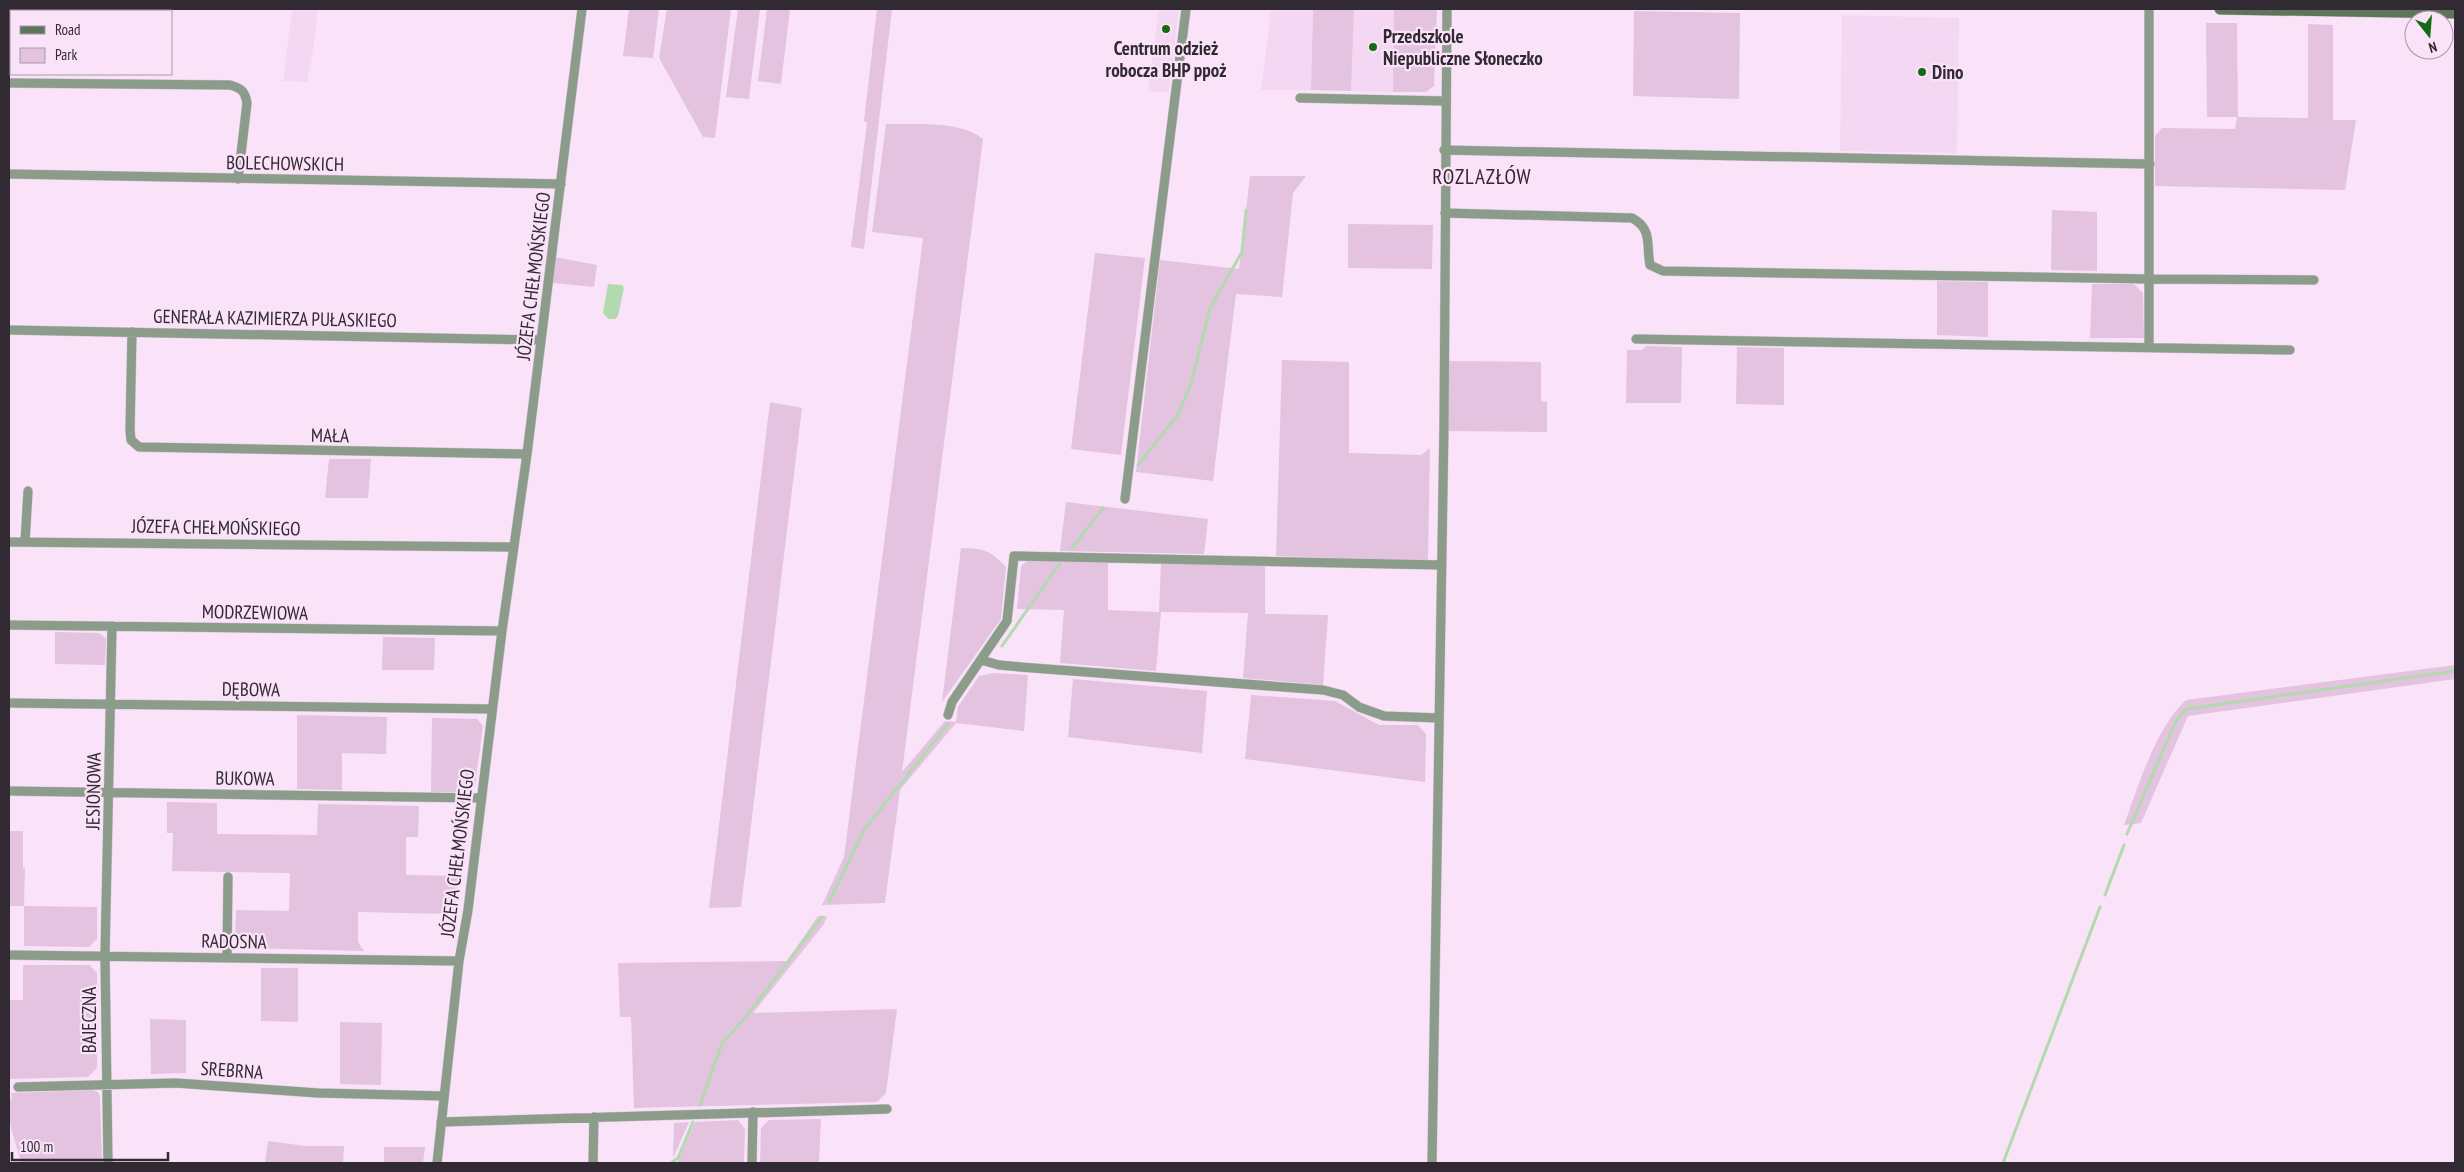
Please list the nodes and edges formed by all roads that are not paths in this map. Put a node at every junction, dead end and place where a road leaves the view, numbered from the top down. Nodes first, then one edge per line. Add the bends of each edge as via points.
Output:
1 (582, 9) edge
2 (1186, 9) edge
3 (1447, 9) edge
4 (2149, 9) edge
5 (2220, 9) edge
6 (2380, 10) edge
7 (2455, 13) edge
8 (9, 83) edge
9 (1300, 98) dead end
10 (1445, 101) junction
11 (1444, 150) junction
12 (2150, 164) junction
13 (9, 174) edge
14 (238, 179) junction
15 (561, 184) junction
16 (1445, 213) junction
17 (2148, 279) junction
18 (2314, 280) dead end
19 (9, 330) edge
20 (132, 332) junction
21 (1636, 339) dead end
22 (540, 340) junction
23 (2150, 347) junction
24 (2290, 350) dead end
25 (527, 454) junction
26 (28, 491) dead end
27 (1125, 499) dead end
28 (9, 542) edge
29 (25, 542) junction
30 (513, 546) junction
31 (1441, 565) junction
32 (9, 625) edge
33 (112, 626) junction
34 (502, 631) junction
35 (982, 660) junction
36 (9, 702) edge
37 (111, 704) junction
38 (492, 709) junction
39 (948, 715) dead end
40 (1439, 718) junction
41 (9, 791) edge
42 (109, 793) junction
43 (481, 798) junction
44 (228, 877) dead end
45 (9, 954) edge
46 (105, 956) junction
47 (227, 958) junction
48 (459, 961) junction
49 (106, 1085) junction
50 (18, 1087) dead end
51 (443, 1096) junction
52 (887, 1109) dead end
53 (753, 1112) junction
54 (594, 1117) junction
55 (441, 1122) junction
56 (108, 1163) edge
57 (437, 1163) edge
58 (593, 1163) edge
59 (752, 1163) edge
60 (1432, 1163) edge

1 - 15 street, JÓZEFA CHEŁMOŃSKIEGO
2 - 27 street
3 - 10 street
4 - 12 street
5 - 6 street
6 - 7 street
8 - 14 street via 239,87 246,95 247,103
9 - 10 street
10 - 11 street
11 - 12 street
11 - 16 street
12 - 17 street
13 - 14 street, BOLECHOWSKICH
14 - 15 street, BOLECHOWSKICH
15 - 22 street, JÓZEFA CHEŁMOŃSKIEGO
16 - 17 street via 1632,218 1642,223 1648,234 1650,265 1663,271
16 - 31 street
17 - 18 street
17 - 23 street
19 - 20 street, GENERAŁA KAZIMIERZA PUŁASKIEGO
20 - 22 street, GENERAŁA KAZIMIERZA PUŁASKIEGO
20 - 25 street, MAŁA via 130,430 133,444 144,448
21 - 23 street
22 - 25 street, JÓZEFA CHEŁMOŃSKIEGO
23 - 24 street
25 - 30 street, JÓZEFA CHEŁMOŃSKIEGO
26 - 29 street
28 - 29 street, JÓZEFA CHEŁMOŃSKIEGO
29 - 30 street, JÓZEFA CHEŁMOŃSKIEGO
30 - 34 street, JÓZEFA CHEŁMOŃSKIEGO
31 - 35 street via 1020,554 1013,559 1007,621
31 - 40 street
32 - 33 street, MODRZEWIOWA
33 - 34 street, MODRZEWIOWA
33 - 37 street, JESIONOWA
34 - 38 street, JÓZEFA CHEŁMOŃSKIEGO
35 - 39 street via 952,702
35 - 40 street via 1006,666 1323,690 1343,695 1359,707 1384,716
36 - 37 street, DĘBOWA
37 - 38 street, DĘBOWA
37 - 42 street, JESIONOWA
38 - 43 street, JÓZEFA CHEŁMOŃSKIEGO
40 - 60 street
41 - 42 street, BUKOWA
42 - 43 street, BUKOWA
42 - 46 street, JESIONOWA
43 - 48 street, JÓZEFA CHEŁMOŃSKIEGO
44 - 47 street
45 - 46 street, RADOSNA
46 - 47 street, RADOSNA
46 - 49 street, BAJECZNA
47 - 48 street, RADOSNA
48 - 51 street, JÓZEFA CHEŁMOŃSKIEGO
49 - 50 street, SREBRNA
49 - 51 street, SREBRNA via 176,1082 318,1093
49 - 56 street, BAJECZNA
51 - 55 street, JÓZEFA CHEŁMOŃSKIEGO
52 - 53 street
53 - 54 street
53 - 59 street
54 - 55 street
54 - 58 street
55 - 57 street, JÓZEFA CHEŁMOŃSKIEGO

